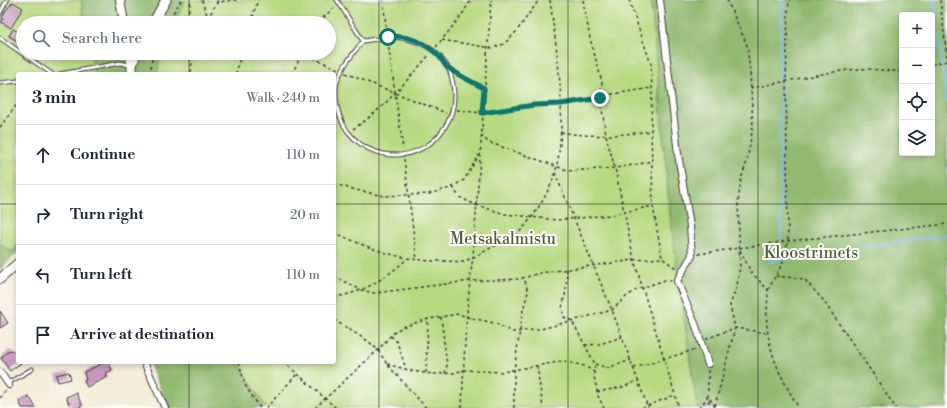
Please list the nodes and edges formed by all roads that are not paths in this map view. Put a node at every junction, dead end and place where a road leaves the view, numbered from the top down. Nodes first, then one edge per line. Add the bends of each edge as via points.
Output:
1 (7, 0) edge
2 (120, 0) edge
3 (166, 0) edge
4 (337, 0) edge
5 (660, 0) edge
6 (0, 2) edge
7 (5, 5) junction
8 (0, 13) edge
9 (123, 16) edge
10 (157, 16) edge
11 (0, 38) edge
12 (363, 41) junction
13 (16, 49) edge
14 (32, 60) edge
15 (130, 60) edge
16 (134, 60) edge
17 (132, 70) edge
18 (49, 72) edge
19 (71, 72) edge
20 (16, 81) edge
21 (0, 83) edge
22 (16, 265) edge
23 (0, 279) edge
24 (145, 364) edge
25 (708, 364) road end
26 (32, 369) dead end
27 (0, 372) edge
28 (8, 384) joint
29 (165, 408) edge

1 - 7 lane
2 - 9 street
3 - 10 main road
4 - 12 lane
5 - 25 street via 692,255 677,281
6 - 7 lane
7 - 8 lane
11 - 13 lane
12 - 12 lane via 405,37 433,50 446,65 453,82 453,110 441,134 431,144 403,155 385,155 370,150 348,132 339,115 337,83 342,71
14 - 18 lane
15 - 17 street
16 - 17 main road
17 - 19 lane via 120,63
20 - 21 lane
22 - 23 main road
24 - 29 street
26 - 28 lane
27 - 28 street

